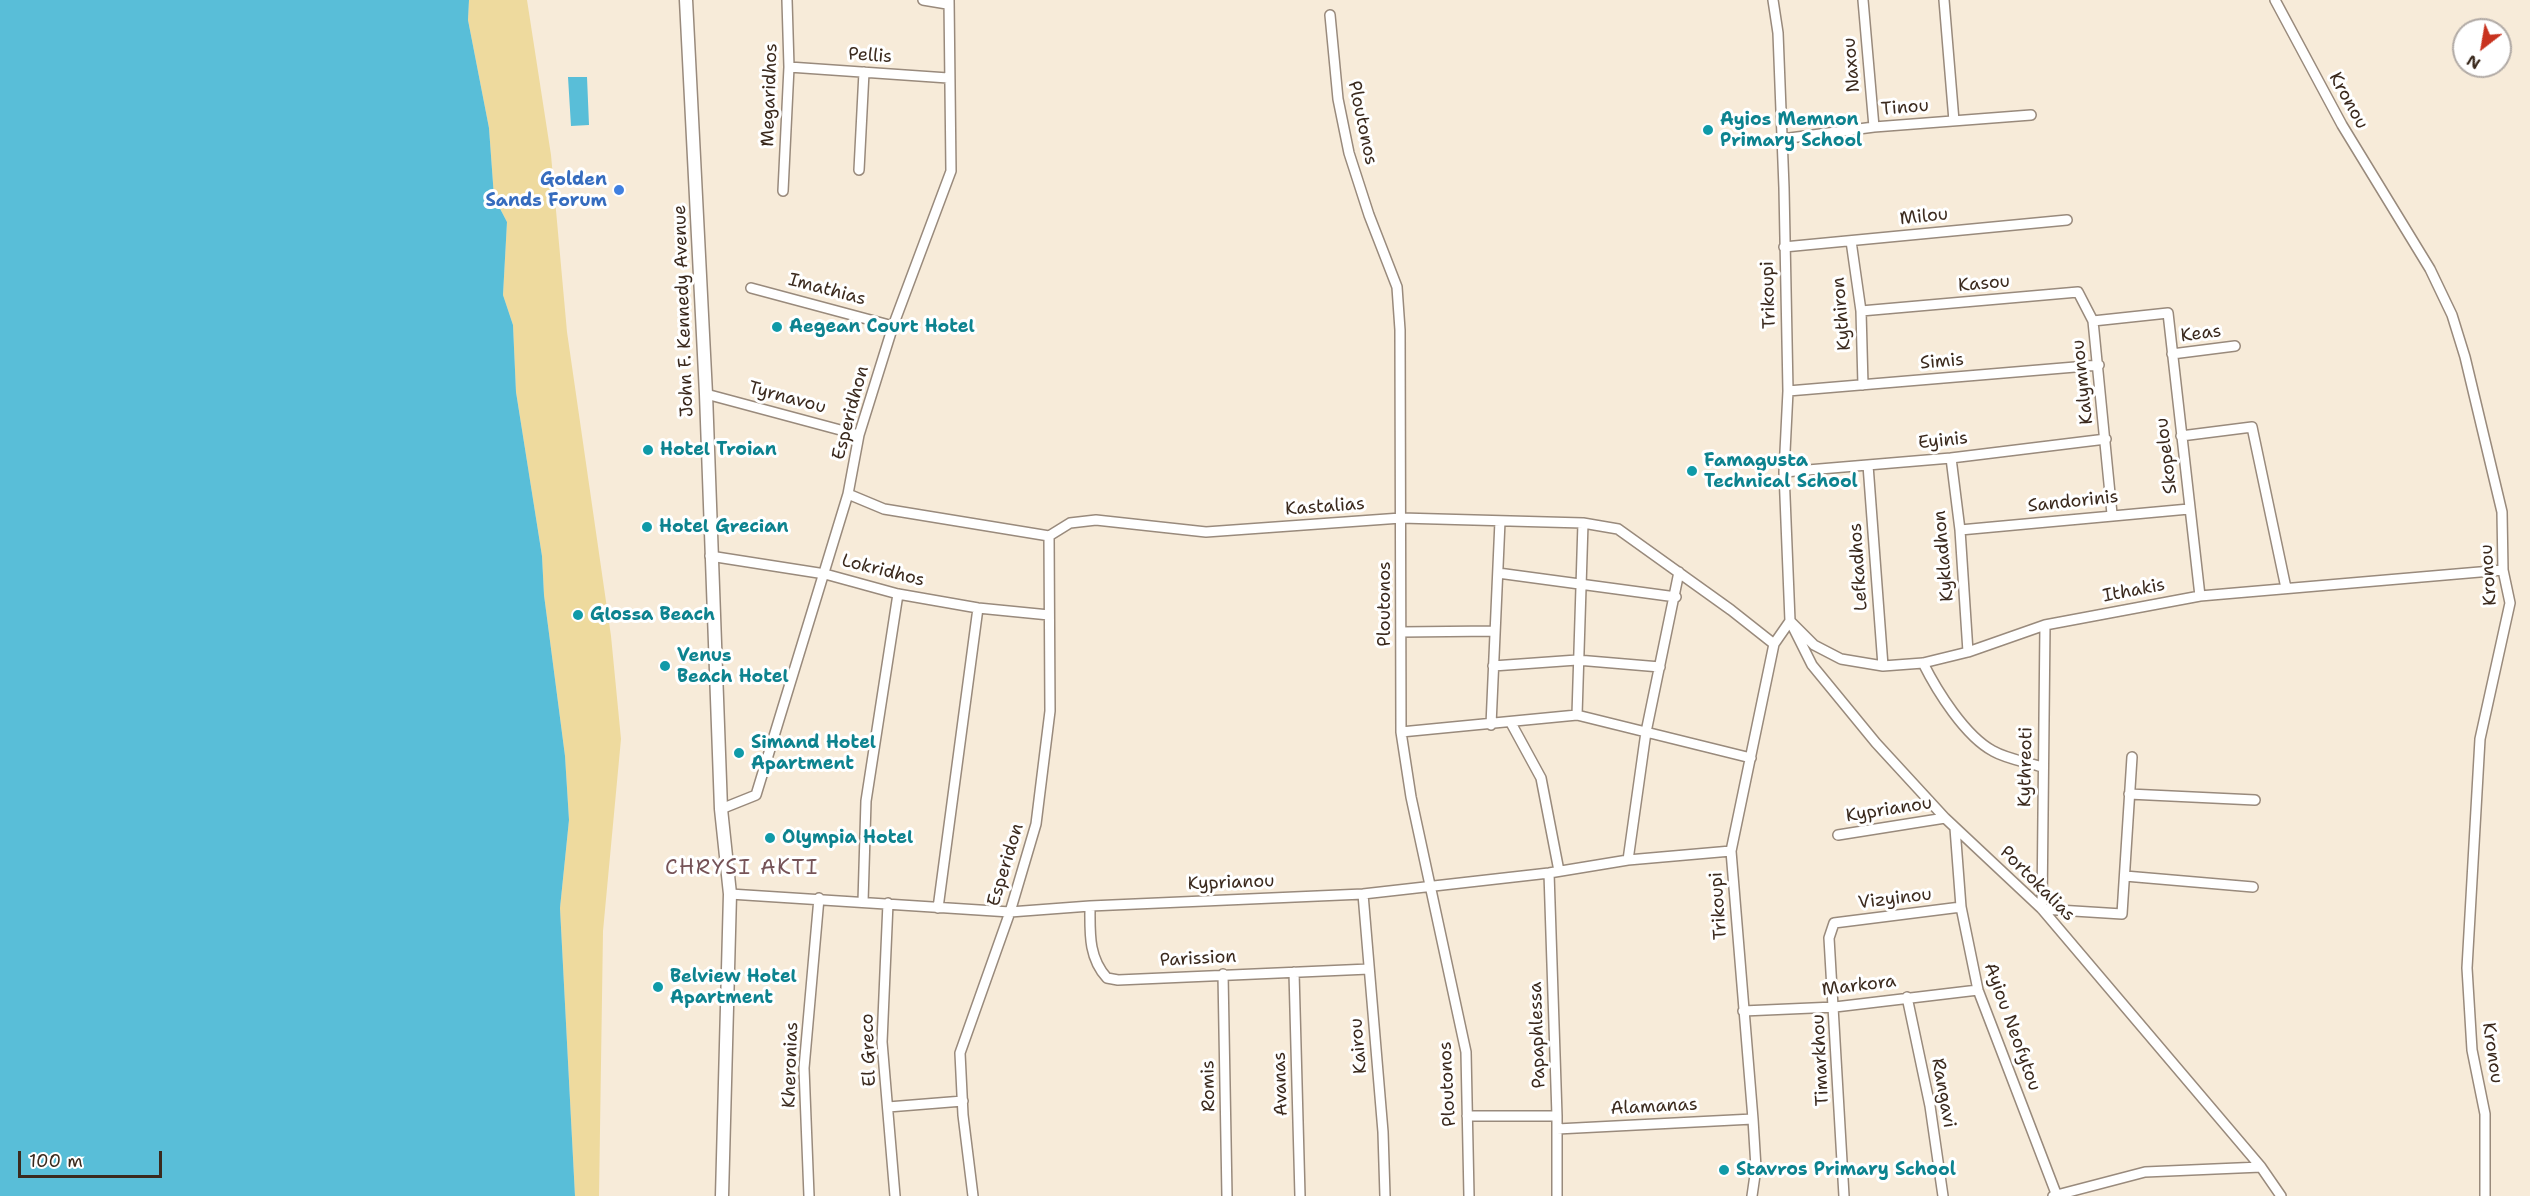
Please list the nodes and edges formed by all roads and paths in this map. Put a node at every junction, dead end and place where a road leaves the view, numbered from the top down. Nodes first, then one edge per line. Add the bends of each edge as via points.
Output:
1 (686, 0) edge
2 (787, 0) edge
3 (923, 0) edge
4 (1773, 0) edge
5 (1863, 0) edge
6 (1944, 0) edge
7 (2275, 0) edge
8 (948, 2) edge
9 (1330, 15) dead end
10 (789, 67) junction
11 (864, 72) junction
12 (948, 78) junction
13 (2031, 115) dead end
14 (1954, 121) junction
15 (1874, 128) junction
16 (1782, 139) junction
17 (859, 170) dead end
18 (783, 191) dead end
19 (2067, 220) dead end
20 (1851, 241) junction
21 (1784, 247) junction
22 (751, 288) dead end
23 (1861, 312) junction
24 (2168, 313) joint
25 (2093, 321) junction
26 (893, 326) junction
27 (2235, 346) dead end
28 (2172, 354) junction
29 (2099, 365) junction
30 (1863, 385) junction
31 (1788, 391) junction
32 (706, 394) junction
33 (859, 435) junction
34 (2181, 436) junction
35 (2106, 439) junction
36 (1951, 458) junction
37 (1868, 465) junction
38 (1784, 472) junction
39 (848, 494) junction
40 (2190, 508) junction
41 (2112, 514) junction
42 (1401, 518) junction
43 (1500, 521) junction
44 (1584, 523) junction
45 (1960, 530) junction
46 (1049, 536) junction
47 (710, 556) junction
48 (2503, 570) junction
49 (1679, 572) junction
50 (1498, 573) junction
51 (825, 574) junction
52 (1581, 583) junction
53 (2286, 588) junction
54 (1787, 590) joint
55 (898, 594) junction
56 (2200, 596) junction
57 (1676, 597) junction
58 (978, 608) junction
59 (1049, 615) junction
60 (1790, 621) junction
61 (2045, 625) junction
62 (1495, 631) junction
63 (1401, 632) junction
64 (1774, 644) junction
65 (1968, 652) junction
66 (1577, 660) junction
67 (1923, 663) junction
68 (1493, 666) junction
69 (1883, 666) junction
70 (1660, 667) junction
71 (1577, 715) junction
72 (1511, 723) junction
73 (1491, 725) junction
74 (1401, 732) junction
75 (1647, 732) junction
76 (2132, 757) dead end
77 (1750, 758) junction
78 (2042, 767) junction
79 (2130, 794) junction
80 (2255, 800) dead end
81 (722, 809) junction
82 (1945, 818) junction
83 (1955, 828) junction
84 (1838, 835) dead end
85 (1731, 851) junction
86 (1628, 860) junction
87 (1554, 872) junction
88 (2125, 876) junction
89 (1432, 887) junction
90 (2253, 887) dead end
91 (730, 894) junction
92 (1363, 894) junction
93 (819, 898) junction
94 (863, 902) junction
95 (888, 903) junction
96 (1090, 906) junction
97 (1960, 907) junction
98 (938, 908) junction
99 (2042, 909) junction
100 (1010, 912) junction
101 (1834, 923) joint
102 (1369, 969) junction
103 (1294, 972) junction
104 (1223, 975) junction
105 (1978, 990) junction
106 (1907, 997) junction
107 (1834, 1007) junction
108 (1743, 1011) junction
109 (963, 1101) junction
110 (888, 1107) junction
111 (1467, 1116) junction
112 (1557, 1116) junction
113 (1754, 1119) junction
114 (1557, 1129) junction
115 (2261, 1167) junction
116 (722, 1196) edge
117 (808, 1196) edge
118 (895, 1196) edge
119 (973, 1196) edge
120 (1227, 1196) edge
121 (1300, 1196) edge
122 (1385, 1196) edge
123 (1469, 1196) edge
124 (1557, 1196) edge
125 (1752, 1196) edge
126 (1844, 1196) edge
127 (1943, 1196) edge
128 (2053, 1196) edge
129 (2057, 1196) edge
130 (2281, 1196) edge
131 (2486, 1196) edge

1 - 32 street, John F. Kennedy Avenue
2 - 10 street, Megaridhos
3 - 8 street
4 - 16 street, Trikoupi
5 - 15 street, Naxou
6 - 14 street
7 - 48 street, Kronou via 2342,125 2430,269 2452,315 2502,512
8 - 12 street, Esperidhon
9 - 42 street, Ploutonos via 1338,99 1349,153 1397,287 1401,330
10 - 11 street, Pellis
10 - 18 street, Megaridhos
11 - 12 street, Pellis
11 - 17 street
12 - 26 street, Esperidhon via 951,171
13 - 14 street, Tinou
14 - 15 street, Tinou
15 - 16 street, Tinou
16 - 21 street, Trikoupi
19 - 20 street, Milou
20 - 21 street, Milou
20 - 23 street, Kythiron
21 - 31 street, Trikoupi
22 - 26 street, Imathias
23 - 25 street, Kasou via 2078,292
23 - 30 street, Kythiron
24 - 25 street, Kalymnou
24 - 28 street, Skopelou
25 - 29 street, Kalymnou
26 - 33 street, Esperidhon
27 - 28 street, Keas
28 - 34 street, Skopelou
29 - 30 street, Simis
29 - 35 street, Kalymnou
30 - 31 street, Simis
31 - 38 street, Trikoupi
32 - 33 street, Tyrnavou
32 - 47 street, John F. Kennedy Avenue
33 - 39 street, Esperidhon
34 - 40 street, Skopelou
34 - 53 street via 2253,427
35 - 36 street, Eyinis
35 - 41 street, Kalymnou
36 - 37 street, Eyinis
36 - 45 street, Kykladhon
37 - 38 street, Eyinis
37 - 69 street, Lefkadhos
38 - 54 street, Trikoupi
39 - 46 street via 884,509
39 - 51 street, Esperidhon
40 - 41 street, Sandorinis
40 - 56 street, Skopelou
41 - 45 street, Sandorinis
42 - 43 street, Kastalias
42 - 46 street, Kastalias via 1206,532 1096,520 1070,523
42 - 63 street, Ploutonos
43 - 44 street, Kastalias
43 - 50 street
44 - 49 street, Kastalias via 1618,530
44 - 52 street
45 - 65 street, Kykladhon
46 - 59 street, Esperidon
47 - 51 street, Lokridhos
47 - 81 street, John F. Kennedy Avenue
48 - 53 street, Ithakis
48 - 131 street, Kronou via 2510,603 2480,739 2467,968 2472,1050 2484,1114
49 - 57 street
49 - 64 street, Kastalias
50 - 52 street
50 - 62 street
51 - 55 street, Lokridhos
51 - 81 street, Esperidhon via 756,795
52 - 57 street
52 - 66 street
53 - 56 street, Ithakis
54 - 60 street, Portokalias
55 - 58 street, Lokridhos
55 - 94 street via 866,801
56 - 61 street, Ithakis
57 - 70 street
58 - 59 street, Lokridhos
58 - 98 street
59 - 100 street, Esperidon via 1050,711 1036,824
60 - 64 street, Trikoupi
60 - 69 street, Ithakis via 1814,645 1840,659
60 - 82 street, Portokalias via 1812,665
61 - 65 street, Ithakis
61 - 78 street, Kythreoti
62 - 63 street
62 - 68 street
63 - 74 street, Ploutonos
64 - 77 street, Trikoupi
65 - 67 street, Ithakis
66 - 68 street
66 - 70 street
66 - 71 street
67 - 69 street, Ithakis
67 - 78 street via 1957,716 1992,751
68 - 73 street
70 - 75 street
71 - 72 street
71 - 75 street
72 - 73 street
72 - 87 street, Papaphlessa via 1541,778
73 - 74 street
74 - 89 street, Ploutonos
75 - 77 street
75 - 86 street
76 - 79 street
77 - 85 street, Trikoupi
78 - 99 street, Kythreoti
79 - 80 street
79 - 88 street
81 - 91 street, John F. Kennedy Avenue
82 - 83 street, Portokalias
82 - 84 street, Kyprianou
83 - 97 street, Ayiou Neofytou
83 - 99 street, Portokalias
85 - 86 street, Kyprianou
85 - 108 street, Trikoupi
86 - 87 street, Kyprianou
87 - 89 street, Kyprianou
87 - 112 street, Papaphlessa
88 - 90 street
88 - 99 street via 2122,914
89 - 92 street, Kyprianou
89 - 111 street, Ploutonos via 1466,1052
91 - 93 street, Kyprianou
91 - 116 street, John F. Kennedy Avenue
92 - 96 street, Kyprianou
92 - 102 street, Kairou
93 - 94 street, Kyprianou
93 - 117 street, Kheronias via 804,1068
94 - 95 street, Kyprianou
95 - 98 street, Kyprianou
95 - 110 street, El Greco via 882,1042
96 - 100 street, Kyprianou
96 - 104 street, Parission via 1090,942 1096,966 1107,978
97 - 101 street, Vizyinou
97 - 105 street, Ayiou Neofytou
98 - 100 street, Kyprianou
99 - 115 street, Portokalias
100 - 109 street, Esperidon via 960,1053
101 - 107 street, Timarkhou via 1829,938
102 - 103 street, Parission
102 - 122 street, Kairou
103 - 104 street, Parission
103 - 121 street, Avanas
104 - 120 street, Romis
105 - 106 street, Markora
105 - 129 street, Ayiou Neofytou
106 - 107 street, Markora
106 - 127 street, Rangavi via 1930,1106
107 - 108 street, Markora
107 - 126 street, Timarkhou
108 - 113 street, Trikoupi
109 - 110 street
109 - 119 street, Esperidon
110 - 118 street, El Greco
111 - 112 street
111 - 123 street, Ploutonos
112 - 114 street, Papaphlessa
113 - 114 street, Alamanas
113 - 125 street, Trikoupi via 1756,1168
114 - 124 street, Papaphlessa
115 - 129 street via 2145,1172
115 - 130 street, Portokalias
128 - 129 street

